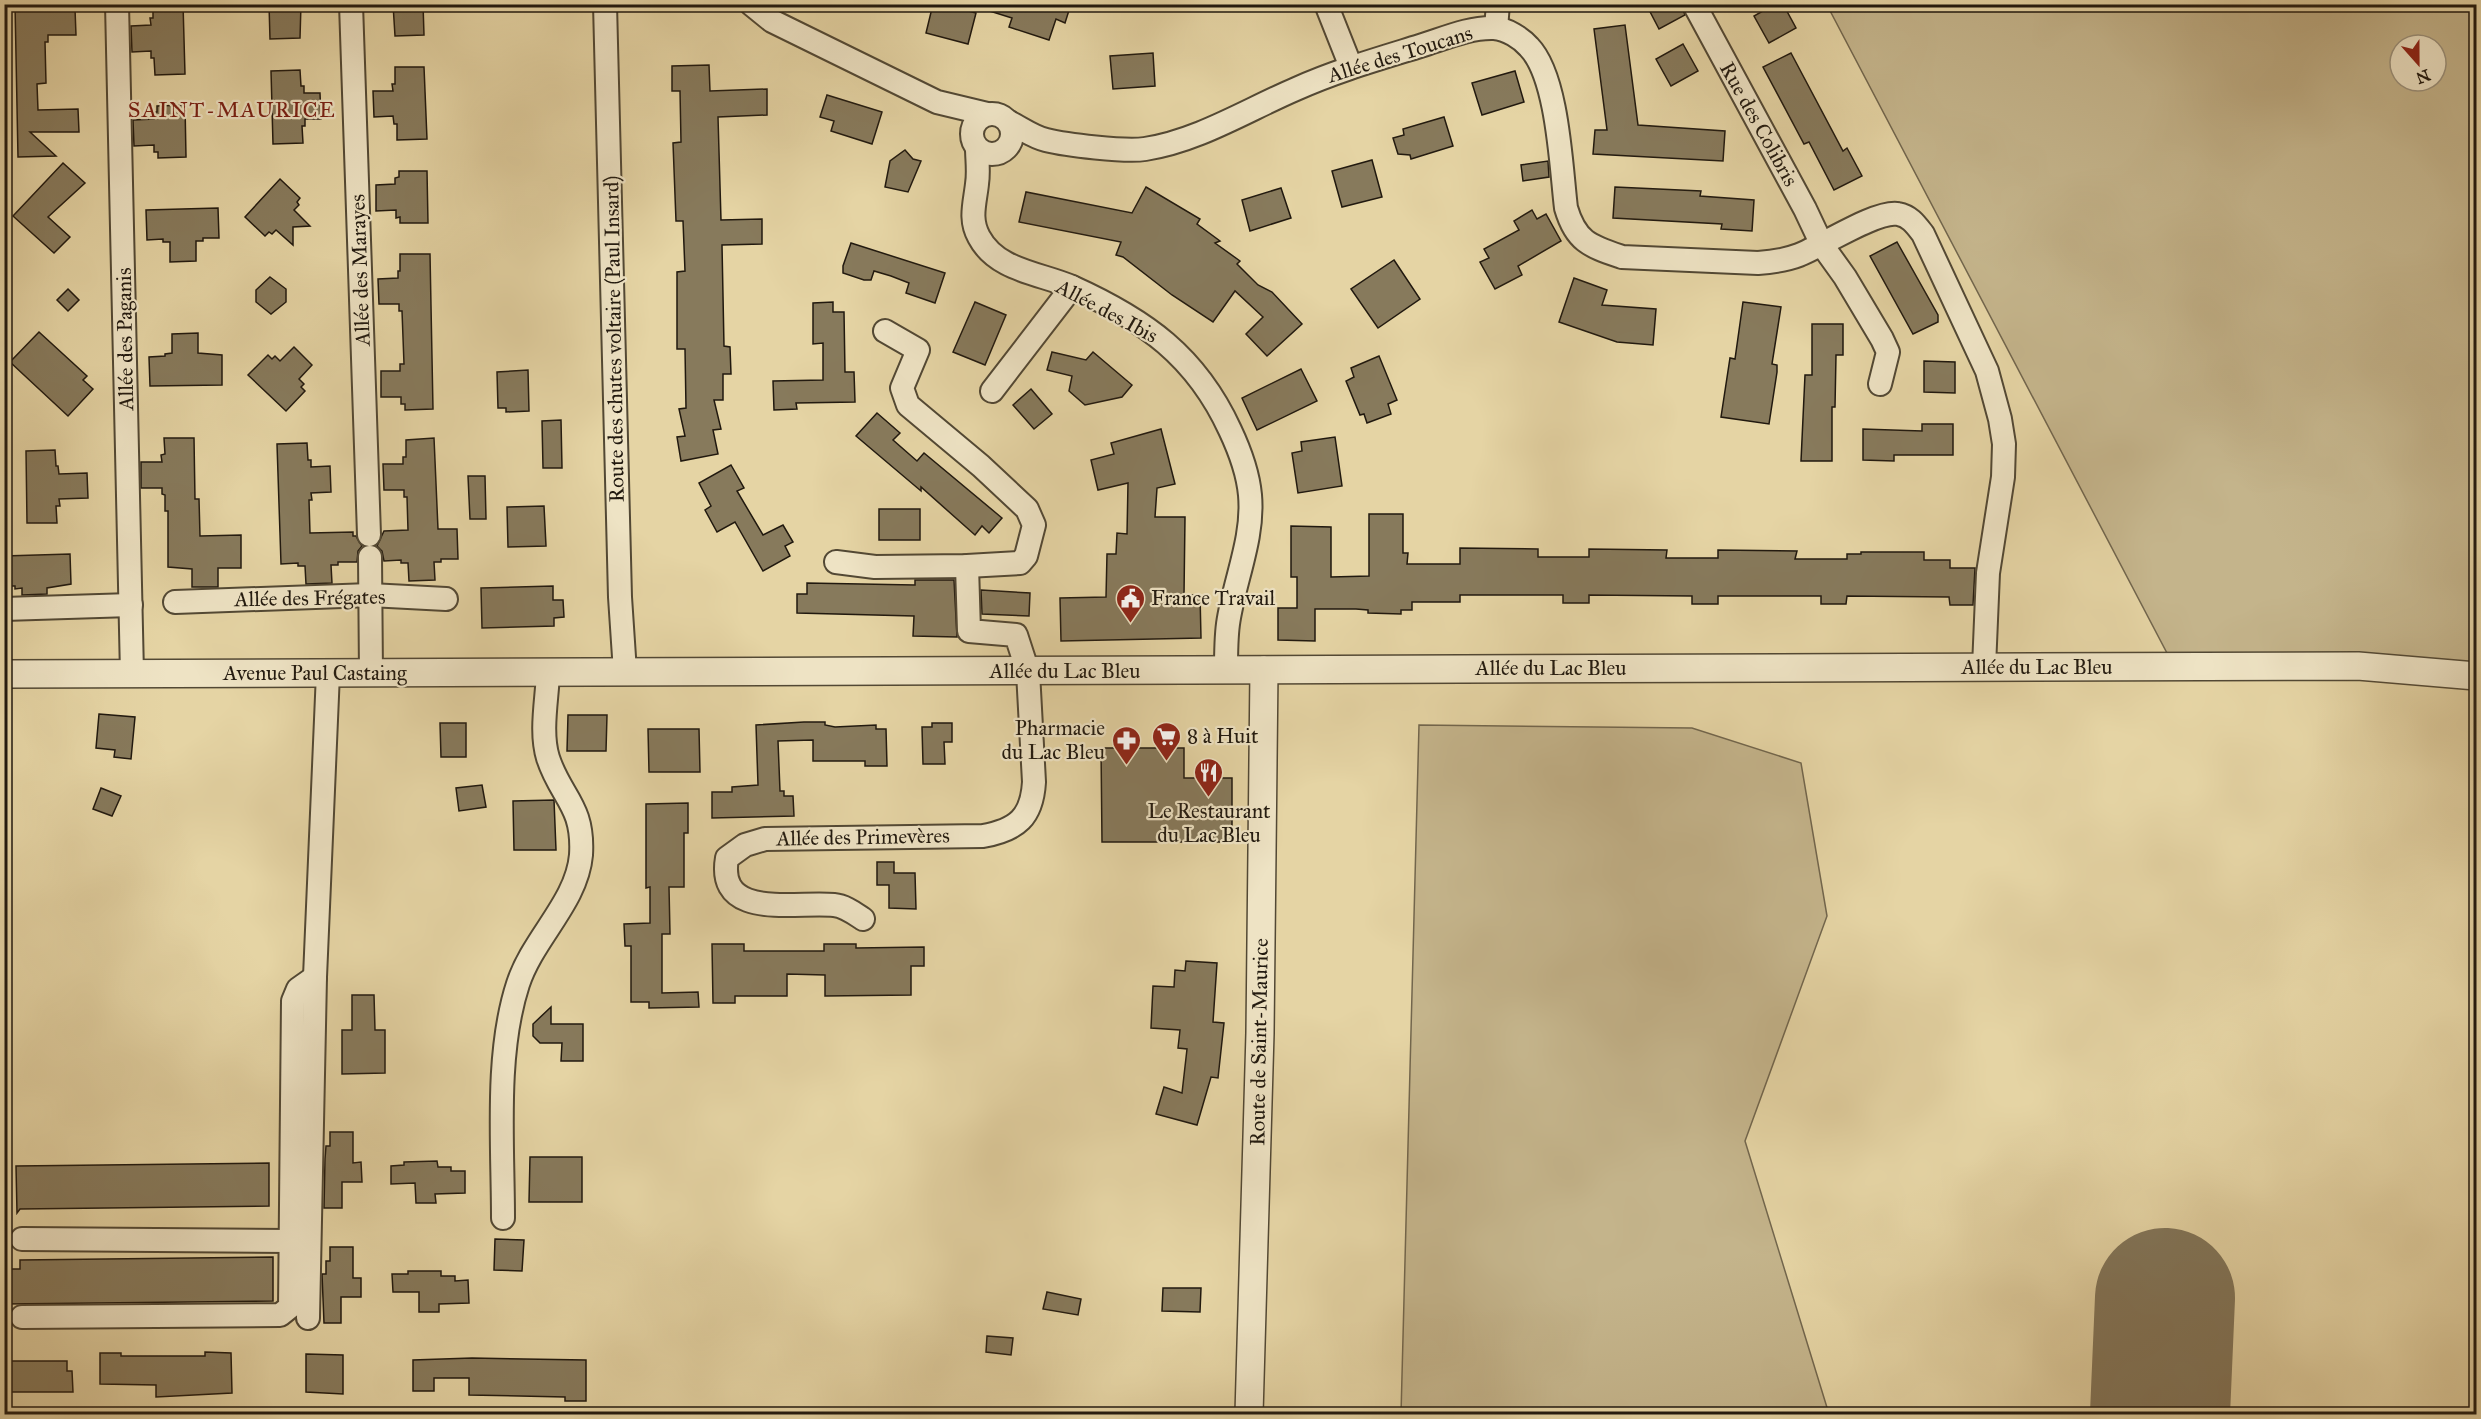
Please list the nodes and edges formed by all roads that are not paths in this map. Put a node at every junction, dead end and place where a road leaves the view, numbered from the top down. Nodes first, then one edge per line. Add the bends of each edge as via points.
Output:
1 (117, 4) edge
2 (351, 4) edge
3 (605, 4) edge
4 (751, 4) edge
5 (1326, 4) edge
6 (1498, 4) edge
7 (1694, 4) edge
8 (1496, 28) junction
9 (1351, 67) junction
10 (937, 102) junction
11 (987, 114) junction
12 (1009, 122) junction
13 (974, 140) junction
14 (1045, 140) junction
15 (1002, 151) junction
16 (978, 183) junction
17 (1822, 245) junction
18 (1072, 287) junction
19 (885, 331) dead end
20 (1880, 384) dead end
21 (992, 391) dead end
22 (836, 562) dead end
23 (967, 566) junction
24 (370, 595) junction
25 (446, 599) dead end
26 (175, 602) dead end
27 (131, 605) junction
28 (4, 609) edge
29 (1984, 667) junction
30 (1226, 670) junction
31 (1264, 670) junction
32 (625, 672) junction
33 (1028, 672) junction
34 (328, 673) junction
35 (548, 673) junction
36 (4, 674) edge
37 (132, 674) junction
38 (371, 674) junction
39 (2476, 676) edge
40 (863, 919) dead end
41 (315, 977) junction
42 (503, 1218) dead end
43 (22, 1239) dead end
44 (290, 1241) junction
45 (22, 1317) dead end
46 (308, 1318) dead end
47 (1249, 1414) edge

1 - 27 street, Allée des Paganis
2 - 24 street, Allée des Marayes
3 - 32 street, Route des chutes voltaire (Paul Insard)
4 - 10 street via 772,21
5 - 9 street
6 - 8 street
7 - 17 street, Rue des Colibris
8 - 9 street, Allée des Toucans via 1453,36
8 - 17 street, Allée des Toucans via 1529,47 1543,67 1552,99 1566,208 1571,226 1582,240 1622,257 1758,263 1779,261
9 - 14 street, Allée des Toucans via 1198,134 1161,146 1111,149
10 - 11 street
10 - 13 street
11 - 12 street via 999,115
11 - 13 street via 978,119
12 - 14 street, Allée des Toucans
12 - 15 street via 1012,140
13 - 15 street via 988,154
13 - 16 street, Allée des Ibis
14 - 15 street, Allée des Toucans
15 - 16 street, Allée des Ibis
16 - 18 street, Allée des Ibis via 973,202 974,224 985,247 1006,264
17 - 20 street, Rue des Colibris via 1888,351
17 - 29 street, Allée des Toucans via 1887,214 1912,220 1923,234 1987,371 2004,444 2003,477 1988,573
18 - 21 street
18 - 30 street, Allée des Ibis via 1145,326 1174,349 1199,376 1236,444 1250,494 1244,554 1228,625
19 - 23 street via 918,350 902,388 908,405 1027,509 1034,525 1026,556 1020,562
22 - 23 street via 875,567
23 - 33 street via 969,631 1016,635
24 - 25 street, Allée des Frégates
24 - 26 street, Allée des Frégates
24 - 38 street, Allée des Marayes
27 - 28 street
27 - 37 street, Allée des Paganis
29 - 31 street, Allée du Lac Bleu
29 - 39 street, Allée du Lac Bleu via 2358,666
30 - 31 street, Allée du Lac Bleu
30 - 33 street, Allée du Lac Bleu
31 - 47 street, Route de Saint-Maurice via 1260,1033
32 - 33 street, Allée du Lac Bleu
32 - 35 street, Avenue Paul Castaing
33 - 40 street, Allée des Primevères via 1033,797 1024,818 1015,826 983,836 765,839 745,845 727,858 727,882 743,900 836,905
34 - 37 street, Avenue Paul Castaing
34 - 38 street, Avenue Paul Castaing
34 - 41 street
35 - 38 street, Avenue Paul Castaing
35 - 42 street via 545,747 579,819 581,855 574,887 525,965 511,1007 504,1053
36 - 37 street, Avenue Paul Castaing
41 - 44 street via 298,989 293,1001
41 - 46 street
43 - 44 street
44 - 45 street via 290,1307 280,1315

